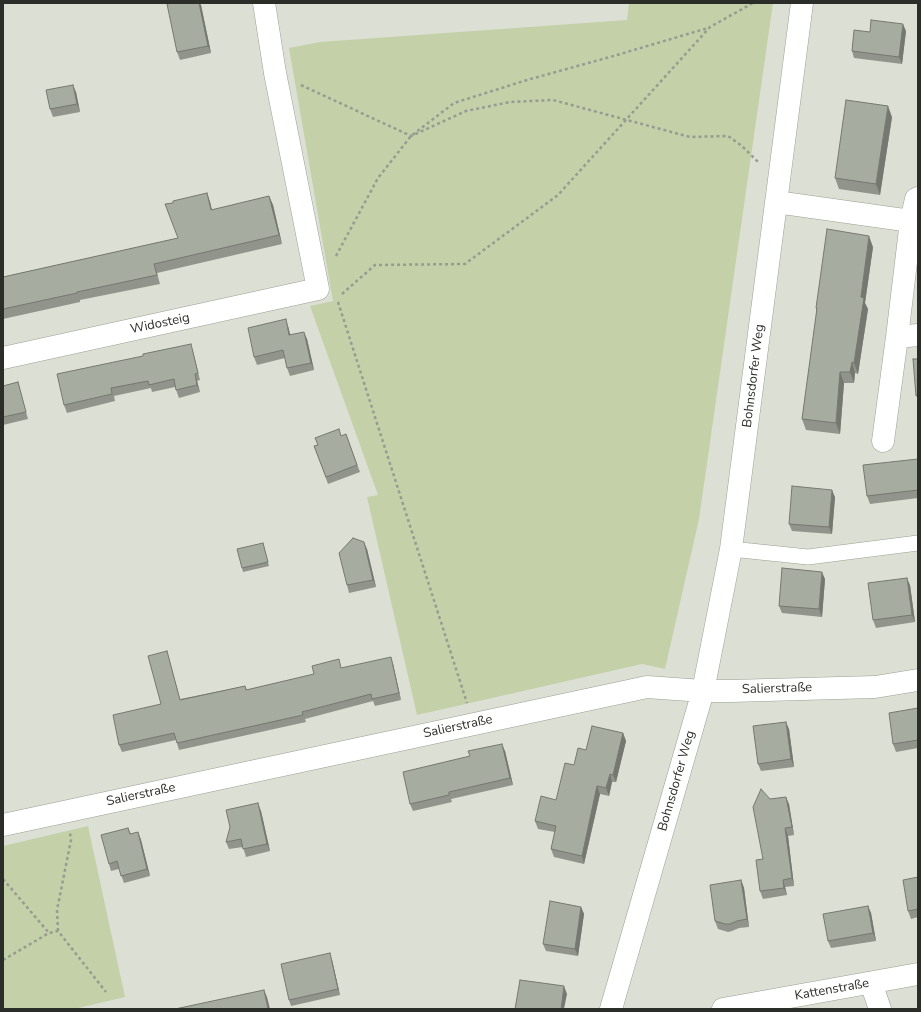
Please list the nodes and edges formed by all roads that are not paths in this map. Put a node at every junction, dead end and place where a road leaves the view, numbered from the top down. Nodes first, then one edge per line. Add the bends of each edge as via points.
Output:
1 (264, 3) edge
2 (802, 3) edge
3 (918, 198) edge
4 (776, 202) junction
5 (911, 221) junction
6 (908, 336) edge
7 (3, 358) edge
8 (883, 441) dead end
9 (918, 543) edge
10 (731, 549) junction
11 (918, 680) edge
12 (703, 691) junction
13 (3, 825) edge
14 (918, 974) edge
15 (871, 983) junction
16 (611, 1009) edge
17 (723, 1009) edge
18 (880, 1009) edge

1 - 7 street, Widosteig via 275,73 318,289
2 - 4 street, Bohnsdorfer Weg
3 - 5 street
4 - 5 street
4 - 10 street, Bohnsdorfer Weg
5 - 6 street
6 - 8 street
9 - 10 lane via 808,557
10 - 12 street, Bohnsdorfer Weg
11 - 12 street, Salierstraße via 875,687
12 - 13 street, Salierstraße via 647,688
12 - 16 street, Bohnsdorfer Weg
14 - 15 street, Kattenstraße
15 - 17 street, Kattenstraße
15 - 18 street

